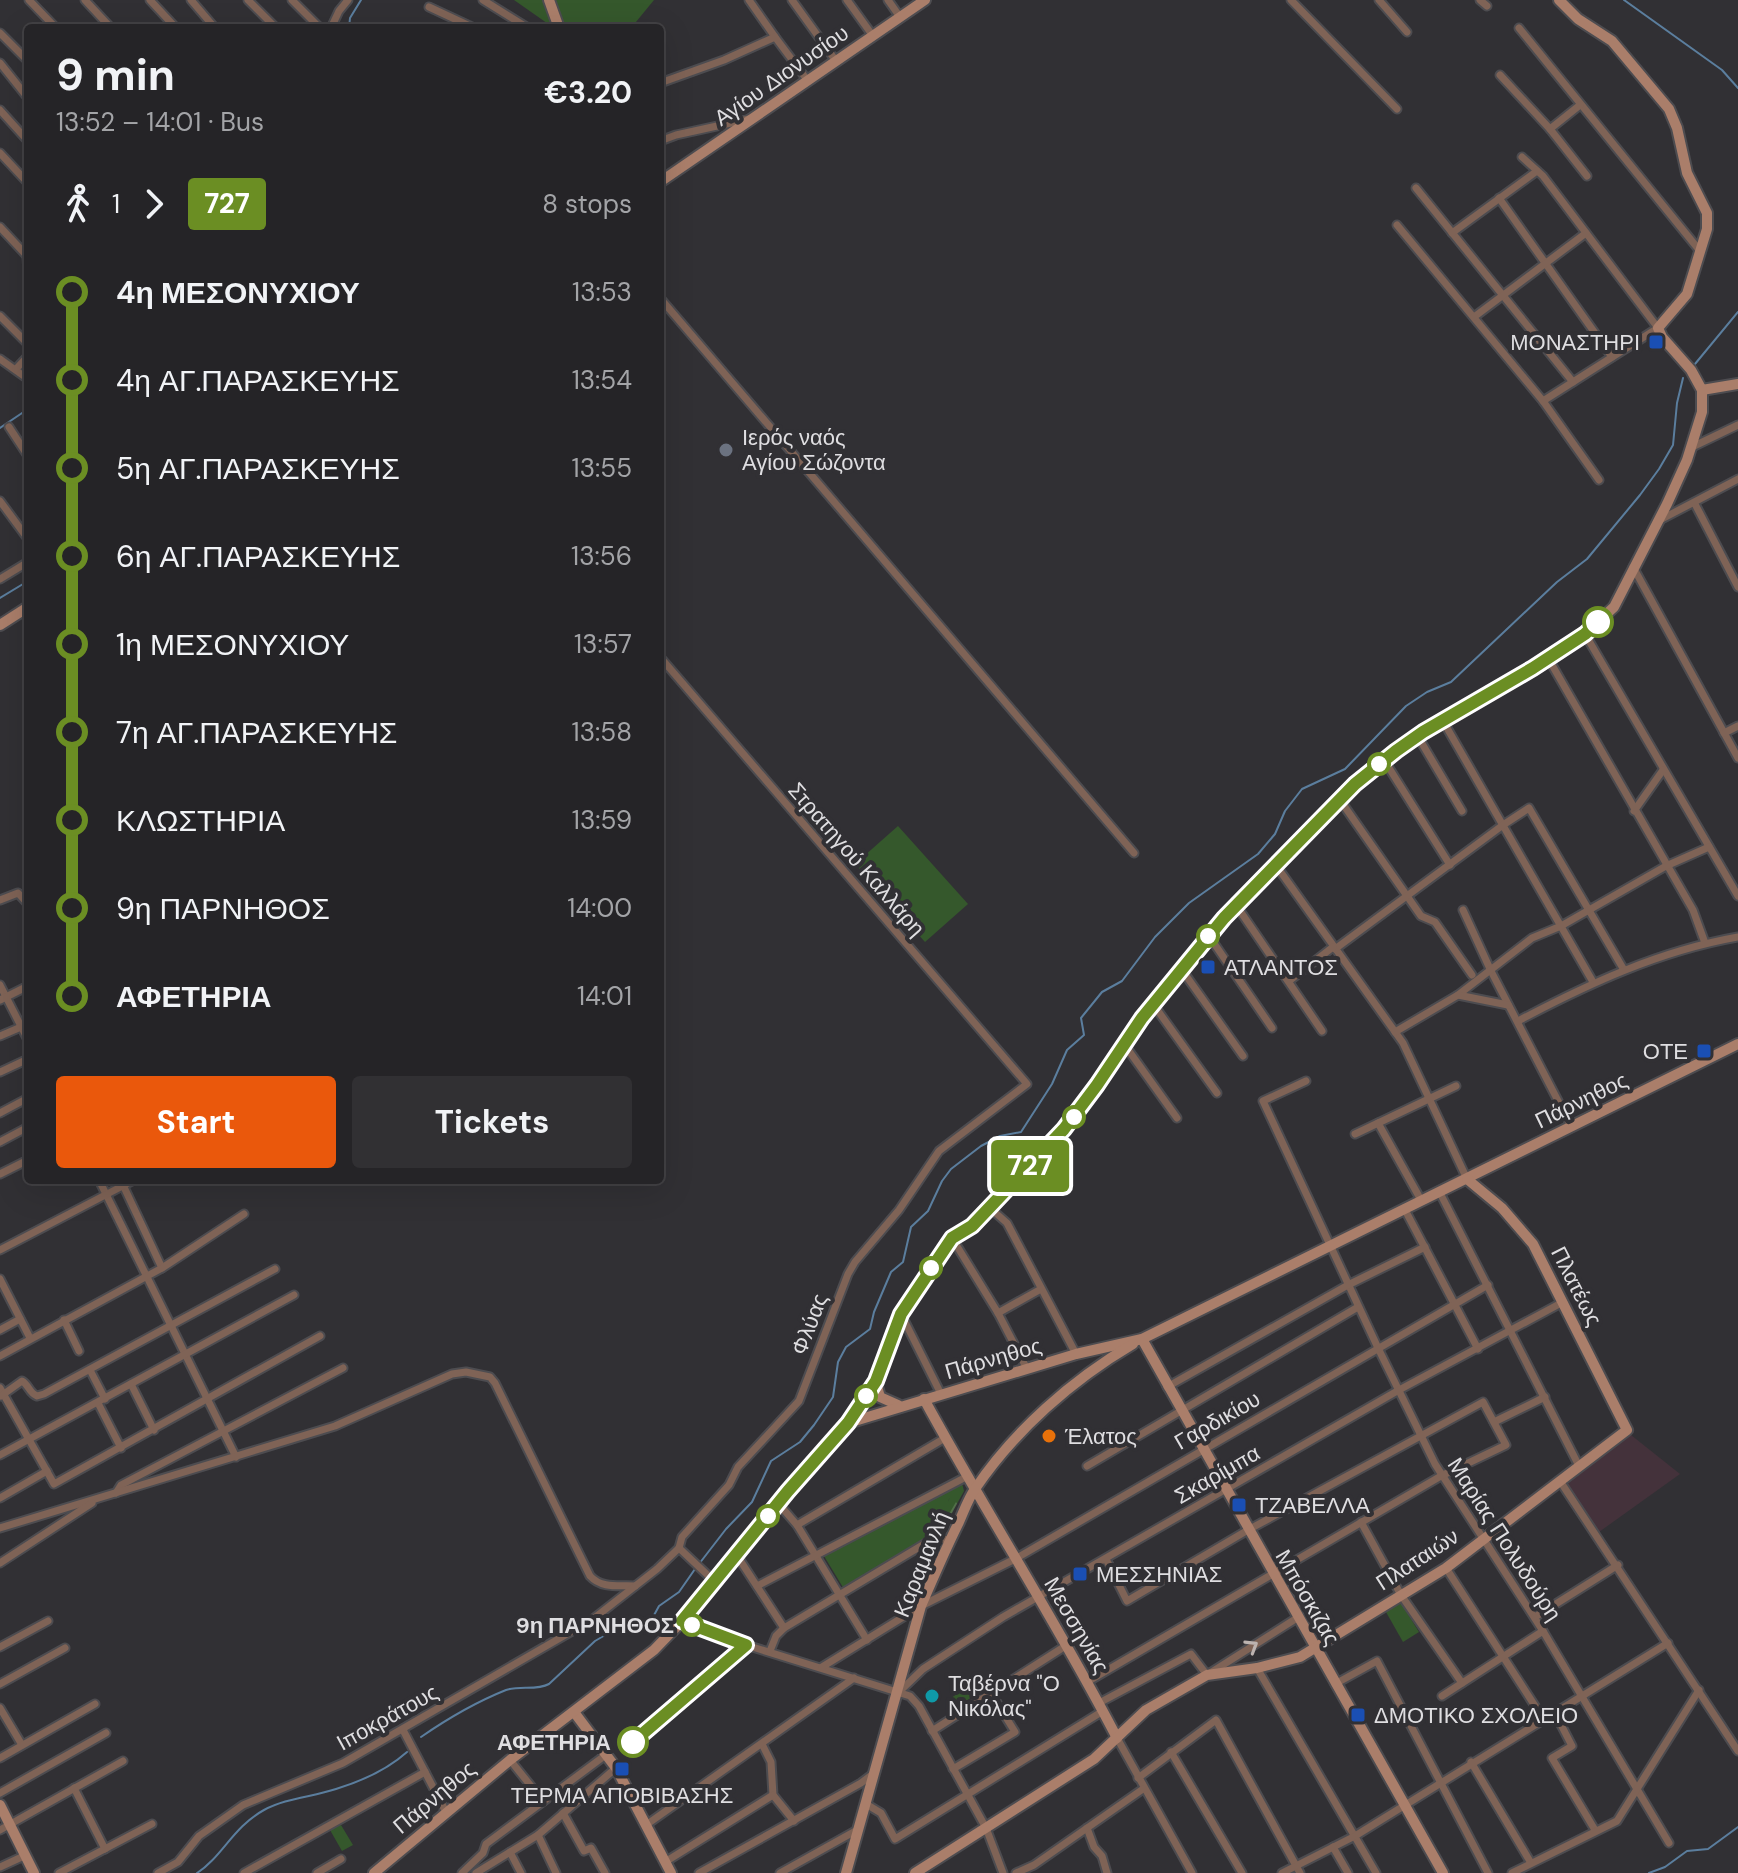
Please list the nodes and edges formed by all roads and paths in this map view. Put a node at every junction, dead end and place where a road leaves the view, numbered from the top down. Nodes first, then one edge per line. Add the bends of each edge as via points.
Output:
1 (29, 0) edge
2 (85, 0) edge
3 (150, 0) edge
4 (191, 0) edge
5 (248, 0) edge
6 (292, 0) edge
7 (348, 0) edge
8 (483, 0) edge
9 (549, 0) edge
10 (749, 0) edge
11 (792, 0) edge
12 (847, 0) edge
13 (888, 0) edge
14 (925, 0) edge
15 (1291, 0) edge
16 (1379, 0) edge
17 (1480, 0) edge
18 (1559, 0) edge
19 (1487, 6) dead end
20 (429, 7) dead end
21 (900, 17) junction
22 (52, 24) edge
23 (107, 24) edge
24 (172, 24) edge
25 (212, 24) edge
26 (272, 24) edge
27 (316, 24) edge
28 (333, 24) edge
29 (465, 24) edge
30 (522, 24) edge
31 (558, 24) edge
32 (1519, 28) dead end
33 (1407, 32) dead end
34 (0, 33) edge
35 (873, 36) junction
36 (775, 37) junction
37 (24, 57) edge
38 (836, 61) junction
39 (0, 63) edge
40 (1500, 75) dead end
41 (808, 81) junction
42 (664, 82) edge
43 (24, 93) edge
44 (1580, 105) junction
45 (1397, 109) dead end
46 (0, 110) edge
47 (755, 117) junction
48 (1550, 129) junction
49 (24, 137) edge
50 (664, 140) edge
51 (0, 153) edge
52 (1522, 157) dead end
53 (1537, 171) junction
54 (1587, 176) dead end
55 (24, 179) edge
56 (664, 179) edge
57 (1416, 188) dead end
58 (1499, 198) junction
59 (1397, 225) dead end
60 (0, 227) edge
61 (1452, 233) junction
62 (1586, 233) junction
63 (1700, 251) junction
64 (24, 252) edge
65 (1546, 263) junction
66 (1503, 295) junction
67 (664, 303) edge
68 (0, 316) edge
69 (1474, 317) junction
70 (1658, 328) junction
71 (24, 340) edge
72 (1612, 357) junction
73 (0, 359) edge
74 (24, 360) edge
75 (16, 369) junction
76 (24, 376) edge
77 (1573, 382) junction
78 (1738, 384) edge
79 (1702, 390) junction
80 (1543, 401) junction
81 (1738, 425) edge
82 (9, 427) dead end
83 (1690, 448) junction
84 (24, 450) edge
85 (1738, 479) edge
86 (1599, 480) dead end
87 (0, 501) edge
88 (1695, 504) junction
89 (1658, 521) junction
90 (24, 534) edge
91 (24, 564) edge
92 (1633, 567) junction
93 (2, 574) edge
94 (1738, 587) edge
95 (24, 610) edge
96 (0, 625) edge
97 (1585, 634) junction
98 (1548, 658) junction
99 (664, 662) edge
100 (1443, 721) junction
101 (1738, 726) edge
102 (1724, 733) junction
103 (1417, 735) junction
104 (1738, 758) edge
105 (1384, 760) junction
106 (1663, 770) junction
107 (1340, 800) junction
108 (1462, 811) dead end
109 (1634, 811) junction
110 (1503, 825) junction
111 (1709, 847) junction
112 (1134, 853) dead end
113 (1275, 864) junction
114 (1450, 865) junction
115 (1666, 866) junction
116 (1407, 896) junction
117 (1738, 896) edge
118 (0, 900) edge
119 (24, 900) edge
120 (1236, 905) junction
121 (1463, 910) dead end
122 (1588, 910) junction
123 (1561, 926) junction
124 (1209, 936) junction
125 (1738, 937) edge
126 (1705, 943) junction
127 (1334, 948) junction
128 (1182, 970) junction
129 (1624, 970) junction
130 (1491, 971) junction
131 (1472, 975) dead end
132 (1289, 981) junction
133 (1593, 982) junction
134 (0, 985) edge
135 (24, 988) edge
136 (1458, 995) junction
137 (3, 999) edge
138 (1153, 1004) junction
139 (1508, 1005) junction
140 (1518, 1021) junction
141 (21, 1027) junction
142 (1272, 1028) dead end
143 (1322, 1031) dead end
144 (1395, 1032) junction
145 (24, 1033) edge
146 (0, 1036) edge
147 (1124, 1044) junction
148 (1738, 1044) edge
149 (1243, 1056) dead end
150 (24, 1061) edge
151 (0, 1072) edge
152 (1306, 1081) dead end
153 (1027, 1084) joint
154 (1456, 1086) dead end
155 (1217, 1093) dead end
156 (1429, 1099) junction
157 (24, 1103) edge
158 (0, 1113) edge
159 (1177, 1118) dead end
160 (1378, 1123) junction
161 (1571, 1126) junction
162 (24, 1129) edge
163 (1355, 1134) dead end
164 (0, 1142) edge
165 (24, 1162) edge
166 (0, 1174) edge
167 (1467, 1179) junction
168 (101, 1184) edge
169 (120, 1184) edge
170 (1439, 1191) junction
171 (106, 1194) junction
172 (1421, 1200) junction
173 (990, 1208) junction
174 (1404, 1208) junction
175 (244, 1214) dead end
176 (952, 1238) junction
177 (1331, 1244) junction
178 (1425, 1247) junction
179 (0, 1250) edge
180 (162, 1268) junction
181 (275, 1269) dead end
182 (146, 1277) junction
183 (1, 1285) edge
184 (1348, 1285) junction
185 (1488, 1285) junction
186 (1041, 1289) junction
187 (294, 1295) dead end
188 (1563, 1302) junction
189 (1454, 1304) junction
190 (1358, 1307) junction
191 (998, 1313) junction
192 (901, 1314) junction
193 (20, 1319) junction
194 (64, 1320) junction
195 (172, 1326) junction
196 (0, 1330) edge
197 (1512, 1330) junction
198 (320, 1336) dead end
199 (30, 1338) junction
200 (1142, 1339) junction
201 (1378, 1348) junction
202 (1478, 1349) junction
203 (79, 1351) dead end
204 (186, 1353) junction
205 (1076, 1354) junction
206 (0, 1356) edge
207 (343, 1368) dead end
208 (1027, 1369) junction
209 (90, 1370) junction
210 (876, 1381) junction
211 (131, 1384) junction
212 (1167, 1387) junction
213 (1399, 1390) junction
214 (1, 1393) edge
215 (941, 1394) junction
216 (1545, 1397) junction
217 (209, 1399) junction
218 (924, 1399) junction
219 (101, 1401) junction
220 (900, 1406) junction
221 (1180, 1410) junction
222 (1494, 1422) junction
223 (848, 1423) junction
224 (224, 1429) junction
225 (154, 1430) junction
226 (1627, 1430) joint
227 (1420, 1435) junction
228 (945, 1438) junction
229 (29, 1439) junction
230 (121, 1448) junction
231 (1202, 1449) junction
232 (0, 1455) edge
233 (236, 1457) junction
234 (1087, 1466) dead end
235 (1579, 1466) junction
236 (47, 1471) junction
237 (1441, 1476) junction
238 (966, 1477) junction
239 (1560, 1481) junction
240 (1225, 1490) junction
241 (973, 1491) junction
242 (116, 1493) junction
243 (0, 1498) edge
244 (99, 1498) junction
245 (778, 1503) junction
246 (1361, 1522) junction
247 (797, 1525) junction
248 (0, 1528) edge
249 (1248, 1530) junction
250 (1483, 1539) junction
251 (949, 1540) junction
252 (679, 1548) junction
253 (736, 1554) junction
254 (817, 1556) junction
255 (1015, 1559) junction
256 (1106, 1559) junction
257 (0, 1563) edge
258 (1618, 1565) junction
259 (1446, 1568) junction
260 (1273, 1575) junction
261 (712, 1579) junction
262 (635, 1586) junction
263 (757, 1586) junction
264 (840, 1593) junction
265 (1401, 1595) junction
266 (1039, 1598) junction
267 (921, 1606) junction
268 (1535, 1617) junction
269 (1297, 1618) junction
270 (48, 1621) dead end
271 (682, 1621) junction
272 (784, 1628) junction
273 (1543, 1631) junction
274 (867, 1640) junction
275 (1668, 1643) junction
276 (1067, 1645) junction
277 (0, 1647) edge
278 (65, 1648) dead end
279 (1315, 1648) junction
280 (770, 1651) junction
281 (1503, 1657) junction
282 (822, 1667) junction
283 (1257, 1668) junction
284 (1207, 1675) junction
285 (854, 1678) junction
286 (1087, 1682) junction
287 (1462, 1683) junction
288 (0, 1684) edge
289 (1335, 1684) junction
290 (1699, 1690) junction
291 (899, 1692) junction
292 (991, 1693) junction
293 (1582, 1694) junction
294 (1442, 1696) dead end
295 (95, 1704) dead end
296 (1101, 1707) junction
297 (0, 1708) edge
298 (574, 1712) junction
299 (1555, 1713) junction
300 (1544, 1720) junction
301 (403, 1730) junction
302 (932, 1731) junction
303 (106, 1733) dead end
304 (1117, 1738) junction
305 (762, 1744) junction
306 (22, 1745) junction
307 (1738, 1751) edge
308 (1171, 1752) junction
309 (607, 1754) junction
310 (0, 1758) edge
311 (510, 1760) junction
312 (123, 1761) dead end
313 (1471, 1762) junction
314 (616, 1768) junction
315 (953, 1769) junction
316 (425, 1772) junction
317 (875, 1772) junction
318 (1138, 1778) junction
319 (1439, 1785) junction
320 (1637, 1787) junction
321 (74, 1788) junction
322 (1143, 1789) junction
323 (0, 1793) edge
324 (773, 1795) junction
325 (968, 1795) junction
326 (543, 1801) junction
327 (866, 1804) junction
328 (0, 1805) edge
329 (1404, 1806) junction
330 (446, 1812) junction
331 (563, 1813) junction
332 (794, 1821) junction
333 (152, 1824) dead end
334 (646, 1825) junction
335 (5, 1827) edge
336 (986, 1828) junction
337 (1087, 1828) junction
338 (859, 1829) junction
339 (1595, 1830) junction
340 (538, 1835) junction
341 (1355, 1836) junction
342 (1669, 1843) dead end
343 (1333, 1847) junction
344 (105, 1849) junction
345 (510, 1852) junction
346 (26, 1855) junction
347 (341, 1859) dead end
348 (665, 1862) junction
349 (1531, 1863) junction
350 (1034, 1865) junction
351 (0, 1867) edge
352 (1298, 1869) edge
353 (785, 1872) edge
354 (34, 1873) edge
355 (59, 1873) edge
356 (158, 1873) edge
357 (245, 1873) edge
358 (317, 1873) edge
359 (374, 1873) edge
360 (462, 1873) edge
361 (476, 1873) edge
362 (521, 1873) edge
363 (556, 1873) edge
364 (605, 1873) edge
365 (671, 1873) edge
366 (699, 1873) edge
367 (846, 1873) edge
368 (915, 1873) edge
369 (1003, 1873) edge
370 (1016, 1873) edge
371 (1038, 1873) edge
372 (1107, 1873) edge
373 (1192, 1873) edge
374 (1242, 1873) edge
375 (1282, 1873) edge
376 (1348, 1873) edge
377 (1376, 1873) edge
378 (1443, 1873) edge
379 (1488, 1873) edge
380 (1512, 1873) edge

1 - 22 street
2 - 23 street
3 - 24 street
4 - 25 street
5 - 26 street
6 - 27 street
7 - 28 street
8 - 30 street
9 - 31 street
10 - 36 street
11 - 38 street
12 - 35 street
13 - 21 street
14 - 21 street, Αγίου Διονυσίου
15 - 45 street
16 - 33 street
17 - 19 street
18 - 63 street via 1612,41 1669,109 1687,173 1707,213
20 - 29 street
21 - 35 street, Αγίου Διονυσίου
32 - 44 street
34 - 37 street
35 - 38 street, Αγίου Διονυσίου
36 - 41 street
36 - 42 street
38 - 41 street, Αγίου Διονυσίου
39 - 43 street
40 - 48 street
41 - 47 street, Αγίου Διονυσίου
44 - 48 street
44 - 63 street
46 - 49 street
47 - 50 street
47 - 56 street, Αγίου Διονυσίου
48 - 54 street
51 - 55 street
52 - 53 street
53 - 58 street
53 - 62 street
57 - 61 street
58 - 61 street
58 - 65 street
59 - 69 street
60 - 64 street
61 - 66 street
62 - 65 street
62 - 70 street
63 - 70 street via 1687,294
65 - 66 street
65 - 72 street
66 - 69 street
66 - 77 street
67 - 112 street
68 - 71 street
69 - 80 street
70 - 72 street
70 - 79 street
72 - 77 street
73 - 75 street
74 - 75 street
75 - 76 street
77 - 80 street
78 - 79 street
79 - 83 street via 1702,412
80 - 86 street
81 - 83 street
82 - 84 street
83 - 89 street
85 - 88 street
87 - 90 street
88 - 89 street
88 - 94 street
89 - 92 street
91 - 93 street
92 - 97 street via 1614,607
92 - 102 street
95 - 96 street
97 - 98 street
97 - 106 street
98 - 100 street
98 - 109 street
99 - 153 street, Στρατηγού Καλλάρη
100 - 103 street
100 - 110 street
101 - 102 street
102 - 104 street
103 - 105 street
103 - 108 street
105 - 107 street
105 - 114 street
106 - 109 street
106 - 111 street
107 - 113 street
107 - 116 street
109 - 115 street
110 - 114 street
110 - 122 street via 1529,808
110 - 123 street
111 - 115 street
111 - 117 street
113 - 120 street
113 - 127 street
114 - 116 street
115 - 122 street
115 - 126 street via 1693,910
116 - 127 street
116 - 131 street via 1421,916 1435,922
118 - 119 street via 18,893
120 - 124 street
120 - 132 street
121 - 130 street
122 - 123 street
122 - 129 street
123 - 130 street via 1532,938
123 - 133 street
124 - 128 street
124 - 142 street
125 - 126 street
126 - 129 street
127 - 132 street
127 - 144 street
128 - 138 street
128 - 149 street
129 - 133 street
130 - 136 street
130 - 139 street
132 - 143 street
133 - 140 street
134 - 137 street
135 - 137 street
136 - 139 street
136 - 144 street
137 - 141 street
138 - 147 street
138 - 155 street
139 - 140 street
140 - 161 street
141 - 145 street
141 - 146 street
144 - 156 street
147 - 159 street
147 - 173 street via 1064,1129
148 - 161 street, Πάρνηθος
150 - 151 street
152 - 177 street, Μαρίας Πολυδούρη via 1263,1101
153 - 252 street, Φλύας via 939,1151 855,1262 799,1401 738,1467 729,1485 682,1537
154 - 156 street
156 - 160 street
156 - 167 street
157 - 158 street
160 - 163 street
160 - 172 street
161 - 167 street, Πάρνηθος
162 - 164 street
165 - 166 street
167 - 170 street, Πάρνηθος
167 - 188 street, Πλατέως via 1533,1244
168 - 171 street
169 - 171 street
169 - 180 street
170 - 172 street, Πάρνηθος
170 - 185 street
171 - 179 street
171 - 182 street
172 - 174 street, Πάρνηθος
173 - 176 street
173 - 186 street via 1007,1223
174 - 177 street, Πάρνηθος
174 - 178 street
175 - 180 street
176 - 191 street
176 - 192 street
177 - 184 street, Μαρίας Πολυδούρη
177 - 200 street, Πάρνηθος
178 - 184 street
178 - 189 street
180 - 182 street
181 - 195 street
182 - 194 street
182 - 195 street
183 - 193 street
184 - 190 street, Μαρίας Πολυδούρη
184 - 212 street
185 - 189 street, Γαρδικίου
185 - 197 street
186 - 191 street
186 - 205 street
187 - 204 street
188 - 197 street, Σκαρίμπα
188 - 226 street, Πλατέως
189 - 201 street, Γαρδικίου
189 - 202 street
190 - 201 street, Μαρίας Πολυδούρη
190 - 221 street
191 - 208 street
192 - 210 street
192 - 215 street
193 - 196 street
193 - 199 street
194 - 199 street
194 - 203 street
195 - 204 street
195 - 209 street
197 - 202 street, Σκαρίμπα
197 - 216 street
198 - 217 street
199 - 206 street
200 - 205 street, Πάρνηθος
200 - 212 street, Μπόσκιζας
200 - 241 street, Καραμανλή via 1053,1402
201 - 213 street, Μαρίας Πολυδούρη
201 - 231 street, Γαρδικίου
202 - 213 street, Σκαρίμπα
204 - 211 street
204 - 217 street
205 - 208 street, Πάρνηθος
207 - 224 street
208 - 215 street, Πάρνηθος
209 - 214 street via 37,1396 22,1381
209 - 219 street
210 - 220 street via 880,1397
210 - 223 street
211 - 219 street
211 - 225 street
212 - 221 street, Μπόσκιζας
213 - 227 street, Μαρίας Πολυδούρη
213 - 240 street, Σκαρίμπα
214 - 229 street
215 - 218 street, Πάρνηθος
216 - 222 street
216 - 235 street
217 - 224 street
217 - 225 street
218 - 220 street, Πάρνηθος
218 - 228 street, Μεσσηνίας
219 - 229 street
219 - 230 street
220 - 223 street, Πάρνηθος
221 - 231 street, Μπόσκιζας
221 - 234 street
222 - 227 street via 1483,1402
222 - 237 street via 1506,1445
223 - 245 street, Πάρνηθος
224 - 233 street
224 - 242 street via 121,1485
225 - 230 street
226 - 235 street, Πλαταιών
227 - 237 street, Μαρίας Πολυδούρη
227 - 249 street
228 - 238 street, Μεσσηνίας
228 - 247 street
229 - 232 street
229 - 236 street
230 - 236 street via 54,1484
231 - 240 street, Μπόσκιζας
231 - 255 street, Γαρδικίου
233 - 242 street
233 - 262 street via 335,1426 452,1374 490,1377 588,1573 597,1583
235 - 239 street, Πλαταιών
236 - 243 street
237 - 246 street
237 - 250 street, Μαρίας Πολυδούρη
238 - 241 street, Μεσσηνίας
238 - 254 street
239 - 250 street, Πλαταιών
239 - 258 street
240 - 249 street, Μπόσκιζας
240 - 256 street, Σκαρίμπα
241 - 251 street, Καραμανλή
241 - 255 street, Μεσσηνίας
242 - 244 street
244 - 248 street
244 - 257 street
245 - 247 street
245 - 253 street, Πάρνηθος
246 - 260 street
246 - 265 street
247 - 254 street
249 - 256 street via 1127,1601
249 - 260 street, Μπόσκιζας
250 - 259 street, Πλαταιών
250 - 268 street, Μαρίας Πολυδούρη
251 - 264 street via 926,1543
251 - 267 street, Καραμανλή
252 - 261 street
252 - 262 street, Φλύας
253 - 261 street, Πάρνηθος
253 - 263 street
254 - 263 street
254 - 264 street
255 - 266 street, Μεσσηνίας
255 - 267 street, Γαρδικίου
256 - 266 street, Σκαρίμπα
258 - 268 street
258 - 275 street
259 - 265 street, Πλαταιών
259 - 281 street
260 - 269 street, Μπόσκιζας
260 - 286 street
261 - 271 street, Πάρνηθος
262 - 301 street, Ιποκράτους via 593,1619
263 - 272 street
264 - 272 street
264 - 274 street
265 - 279 street, Πλαταιών
265 - 287 street
266 - 276 street, Μεσσηνίας
266 - 291 street, Σκαρίμπα via 923,1669
267 - 274 street, Γαρδικίου
267 - 291 street, Καραμανλή
268 - 273 street, Μαρίας Πολυδούρη
269 - 279 street, Μπόσκιζας
284 -> 269 street, Πλαταιών
270 - 277 street
271 - 280 street
271 - 298 street, Πάρνηθος via 654,1650
272 - 280 street
273 - 281 street
273 - 293 street, Μαρίας Πολυδούρη
274 - 282 street, Γαρδικίου
275 - 290 street
275 - 293 street
276 - 286 street, Μεσσηνίας
276 - 292 street
278 - 288 street
279 - 283 street, Πλαταιών
279 - 289 street, Μπόσκιζας
280 - 282 street
281 - 287 street
281 - 300 street
282 - 285 street
283 - 284 street, Πλαταιών
283 - 341 street
284 - 296 street via 1191,1654
284 - 304 street, Πλαταιών via 1146,1710
285 - 291 street
285 - 305 street
286 - 296 street, Μεσσηνίας
287 - 294 street
289 - 319 street via 1377,1661
289 - 329 street, Μπόσκιζας
290 - 307 street
290 - 320 street
291 - 302 street via 910,1696
291 - 317 street, Καραμανλή
292 - 302 street
292 - 315 street via 1015,1732
293 - 299 street
293 - 320 street, Μαρίας Πολυδούρη
295 - 306 street
296 - 304 street, Μεσσηνίας
296 - 325 street
297 - 306 street
298 - 309 street
298 - 311 street, Πάρνηθος
299 - 300 street
299 - 339 street via 1572,1746 1552,1758
300 - 313 street
301 - 316 street
301 - 356 street, Ιποκράτους via 343,1763 243,1805 194,1839 178,1862
302 - 315 street
303 - 323 street
304 - 318 street, Μεσσηνίας
304 - 336 street, Πλαταιών via 1094,1759
305 - 324 street via 771,1762
305 - 334 street
306 - 310 street
308 - 318 street
308 - 352 street via 1216,1720
308 - 374 street
309 - 314 street
309 - 326 street
311 - 326 street
311 - 330 street, Πάρνηθος
312 - 321 street
313 - 319 street
313 - 349 street
314 - 331 street
314 - 334 street
315 - 325 street
316 - 330 street
316 - 357 street
317 - 327 street, Καραμανλή
317 - 332 street
318 - 322 street, Μεσσηνίας
319 - 329 street
319 - 379 street
320 - 339 street via 1617,1821
320 - 342 street, Μαρίας Πολυδούρη
321 - 335 street
321 - 344 street
322 - 337 street
322 - 373 street, Μεσσηνίας
324 - 332 street
324 - 348 street
325 - 327 street via 895,1839 881,1813
325 - 336 street
326 - 360 street via 486,1844
327 - 338 street, Καραμανλή
328 - 335 street
329 - 341 street
329 - 378 street, Μπόσκιζας
330 - 359 street, Πάρνηθος
331 - 340 street
331 - 364 street via 584,1851 591,1848
332 - 366 street
333 - 344 street
334 - 348 street
335 - 346 street
336 - 368 street, Πλαταιών
336 - 369 street
337 - 350 street
337 - 372 street
338 - 353 street
338 - 367 street, Καραμανλή
339 - 349 street
340 - 345 street
340 - 363 street
341 - 343 street
341 - 377 street
343 - 352 street
343 - 376 street
344 - 355 street
345 - 361 street
345 - 362 street
346 - 351 street
346 - 354 street
347 - 358 street
348 - 365 street
349 - 380 street
350 - 370 street
350 - 371 street
352 - 375 street

